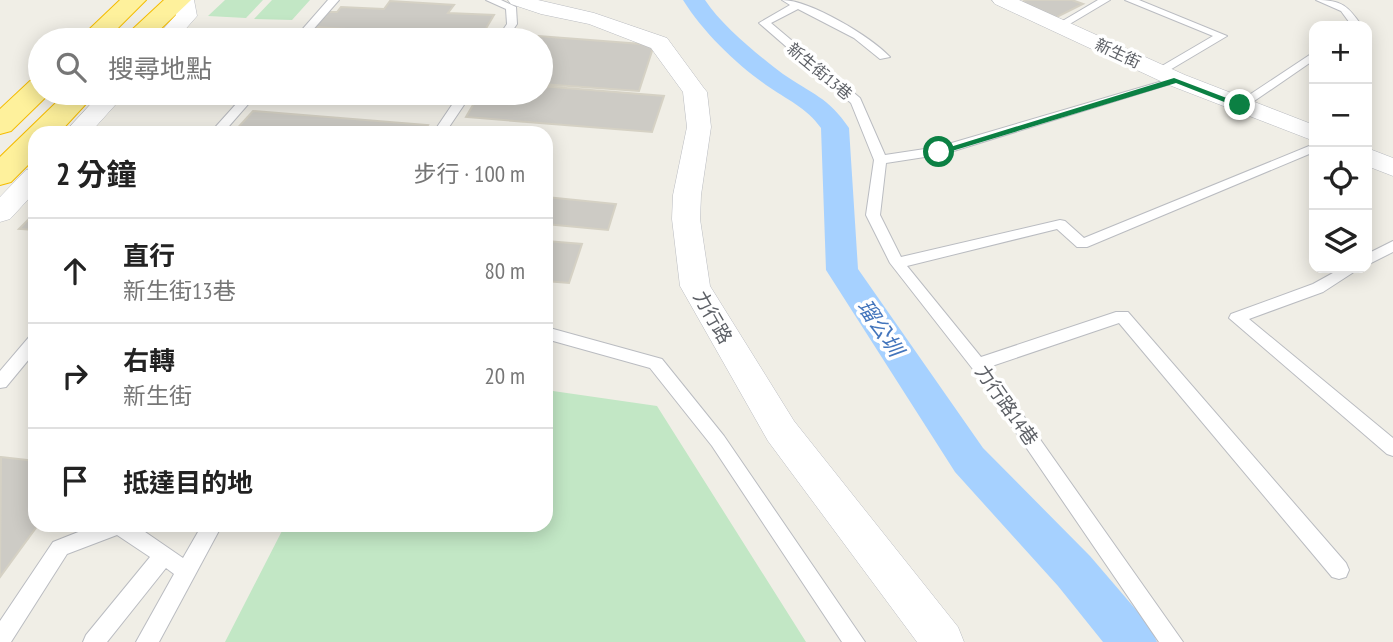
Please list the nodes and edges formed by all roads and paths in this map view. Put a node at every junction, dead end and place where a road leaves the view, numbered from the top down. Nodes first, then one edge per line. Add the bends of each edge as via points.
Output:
1 (134, 0) edge
2 (181, 0) edge
3 (334, 0) edge
4 (491, 0) edge
5 (518, 0) edge
6 (1002, 0) edge
7 (1105, 0) edge
8 (1130, 0) edge
9 (1321, 0) edge
10 (793, 3) edge
11 (1353, 21) edge
12 (1059, 26) junction
13 (103, 28) edge
14 (148, 28) edge
15 (176, 28) edge
16 (309, 28) edge
17 (509, 28) edge
18 (884, 57) dead end
19 (1309, 58) edge
20 (1168, 76) junction
21 (28, 98) edge
22 (70, 105) edge
23 (103, 105) edge
24 (240, 105) edge
25 (458, 105) edge
26 (1240, 105) junction
27 (0, 125) edge
28 (49, 126) edge
29 (83, 126) edge
30 (222, 126) edge
31 (444, 126) edge
32 (1309, 132) edge
33 (28, 147) edge
34 (1309, 150) edge
35 (1372, 158) edge
36 (880, 160) junction
37 (1393, 168) edge
38 (0, 175) edge
39 (28, 183) edge
40 (0, 213) edge
41 (1393, 246) edge
42 (1372, 257) edge
43 (897, 263) junction
44 (1344, 273) edge
45 (553, 335) edge
46 (28, 349) edge
47 (978, 364) junction
48 (0, 382) edge
49 (1393, 449) edge
50 (101, 532) edge
51 (130, 532) edge
52 (208, 532) edge
53 (164, 555) junction
54 (1339, 570) dead end
55 (186, 571) junction
56 (0, 640) edge
57 (94, 642) edge
58 (146, 642) edge
59 (854, 642) edge
60 (943, 642) edge
61 (1172, 642) edge

1 - 13 highway
2 - 14 highway
2 - 15 street via 187,16
3 - 16 lane
4 - 17 lane via 511,7
5 - 60 street, 力行路 via 594,19 659,43 695,92 699,127 686,219 695,286 781,431
6 - 12 street, 新生街
7 - 12 lane
8 - 20 lane via 1222,36
9 - 11 lane via 1345,9
10 - 18 lane via 858,36
10 - 36 lane, 新生街13巷 via 764,23 856,101
12 - 20 street, 新生街
19 - 26 lane
20 - 26 street, 新生街
20 - 36 lane via 939,152
21 - 27 highway
22 - 28 highway
23 - 29 street
24 - 30 lane
25 - 31 lane
26 - 32 street, 新生街
33 - 38 highway
34 - 43 lane via 1082,244 1060,224
35 - 37 street
36 - 43 lane, 力行路14巷 via 873,215
39 - 40 street
41 - 42 lane
43 - 47 lane, 力行路14巷
44 - 49 lane via 1318,288 1237,318
45 - 59 lane via 656,363 718,441
46 - 48 lane
47 - 54 lane via 1122,316
47 - 61 lane, 力行路14巷
50 - 56 lane via 60,548
51 - 53 lane
52 - 55 lane
53 - 55 lane
53 - 57 lane
55 - 58 lane

